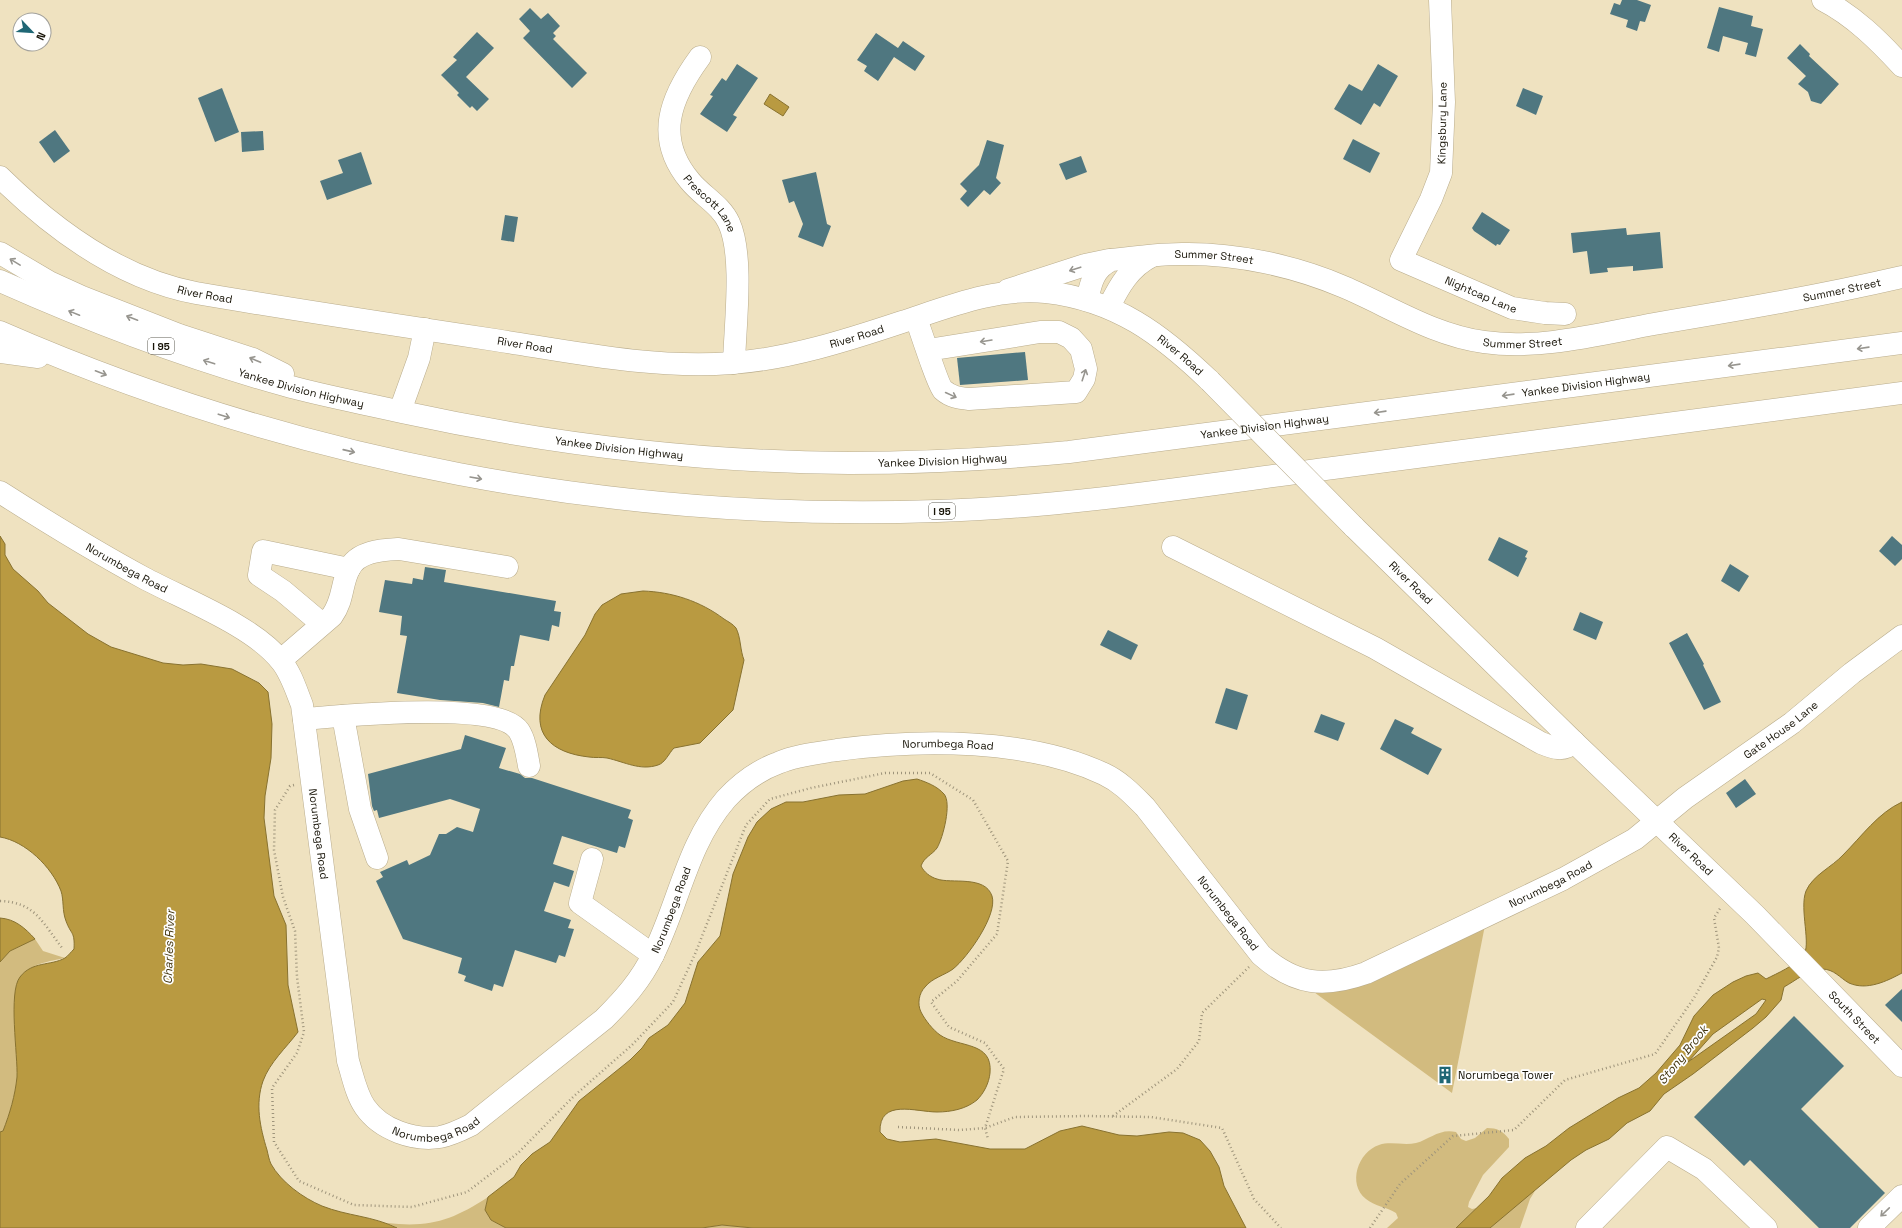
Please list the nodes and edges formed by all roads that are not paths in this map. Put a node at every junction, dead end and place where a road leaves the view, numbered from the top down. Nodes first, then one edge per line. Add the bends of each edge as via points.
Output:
1 (1440, 0) edge
2 (1823, 0) edge
3 (700, 57) dead end
4 (1902, 66) edge
5 (0, 177) edge
6 (0, 253) edge
7 (1153, 255) junction
8 (1112, 260) junction
9 (1401, 260) joint
10 (1902, 276) edge
11 (0, 281) edge
12 (990, 296) junction
13 (1087, 300) junction
14 (1109, 308) junction
15 (1565, 314) dead end
16 (916, 318) junction
17 (425, 329) junction
18 (0, 332) edge
19 (1902, 343) edge
20 (928, 350) junction
21 (0, 352) edge
22 (72, 362) junction
23 (734, 363) junction
24 (1902, 393) edge
25 (328, 396) junction
26 (400, 411) junction
27 (0, 492) edge
28 (1173, 547) dead end
29 (507, 567) dead end
30 (349, 569) junction
31 (321, 623) junction
32 (1902, 636) edge
33 (281, 660) junction
34 (343, 716) junction
35 (304, 719) junction
36 (1574, 742) junction
37 (529, 766) dead end
38 (1657, 822) junction
39 (377, 858) dead end
40 (592, 859) dead end
41 (653, 955) junction
42 (1806, 968) joint
43 (1902, 1066) edge
44 (1902, 1196) edge
45 (1587, 1228) edge
46 (1766, 1228) edge
47 (1869, 1228) edge

1 - 9 main road, Kingsbury Lane via 1444,102 1441,173 1432,199
2 - 4 main road via 1855,20
3 - 23 main road, Prescott Lane via 678,90 669,118 669,140 676,162 690,182 712,201 729,222 735,240 738,264
5 - 17 main road, River Road via 35,209 90,249 117,265 159,284 196,294
25 -> 6 main road via 253,359 171,332 82,297 31,272
7 - 8 main road, Summer Street
7 - 10 main road, Summer Street via 1206,255 1276,265 1340,285 1429,328 1485,342 1508,343 1537,343 1582,337 1838,292
7 - 14 main road via 1127,274
8 -> 12 main road, Summer Street via 1085,265
8 - 13 main road via 1100,267 1095,274
9 - 15 main road, Nightcap Lane via 1512,308
25 -> 11 main road, Yankee Division Highway / I 95 via 256,377 174,350
12 - 13 main road, River Road via 1032,292 1060,294
12 - 16 main road, River Road
13 - 14 main road, River Road
14 - 36 main road, River Road, bridge via 1159,335 1210,381 1353,526
16 - 20 main road
16 - 23 main road, River Road via 794,352
17 - 23 main road, River Road via 614,358 691,364
17 - 26 main road via 419,358
18 - 22 main road, I 95
19 -> 26 main road, Yankee Division Highway / I 95 via 1104,448 945,461 819,463 679,455 546,439 483,429
20 -> 20 main road via 941,389 952,397 968,399 1076,392 1084,379 1086,369 1081,349 1071,338 1059,332 1040,332
21 - 22 main road
22 -> 24 main road, I 95 via 229,418 326,445 444,472 536,488 650,502 823,512 937,511 1079,501
25 - 26 main road, Yankee Division Highway / I 95
27 - 33 main road, Norumbega Road via 93,550 243,629
28 - 36 main road via 1381,651 1541,743 1560,748 1570,746
29 - 30 main road via 399,549 369,553 356,560
30 - 31 main road via 338,607 332,616
30 - 31 main road via 263,551 259,575 283,591
31 - 33 main road
32 - 38 main road, Gate House Lane via 1792,723 1685,798
33 - 35 main road, Norumbega Road via 298,693
34 - 35 main road
34 - 37 main road via 423,712 489,716 505,720 519,730
34 - 39 main road via 360,809
35 - 41 main road, Norumbega Road via 348,1061 358,1095 378,1121 400,1132 426,1138 456,1133 471,1125 604,1019 634,986
36 - 38 main road, River Road
38 - 41 main road, Norumbega Road via 1635,839 1582,869 1366,973 1329,983 1311,982 1276,968 1261,955 1145,807 1126,788 1107,775 1068,760 1017,750 952,744 878,745 778,762 743,783 716,813 694,851
38 - 42 main road, River Road
40 - 41 main road via 580,903
42 - 43 main road, South Street
44 -> 47 main road
45 - 46 main road via 1668,1147 1704,1169

